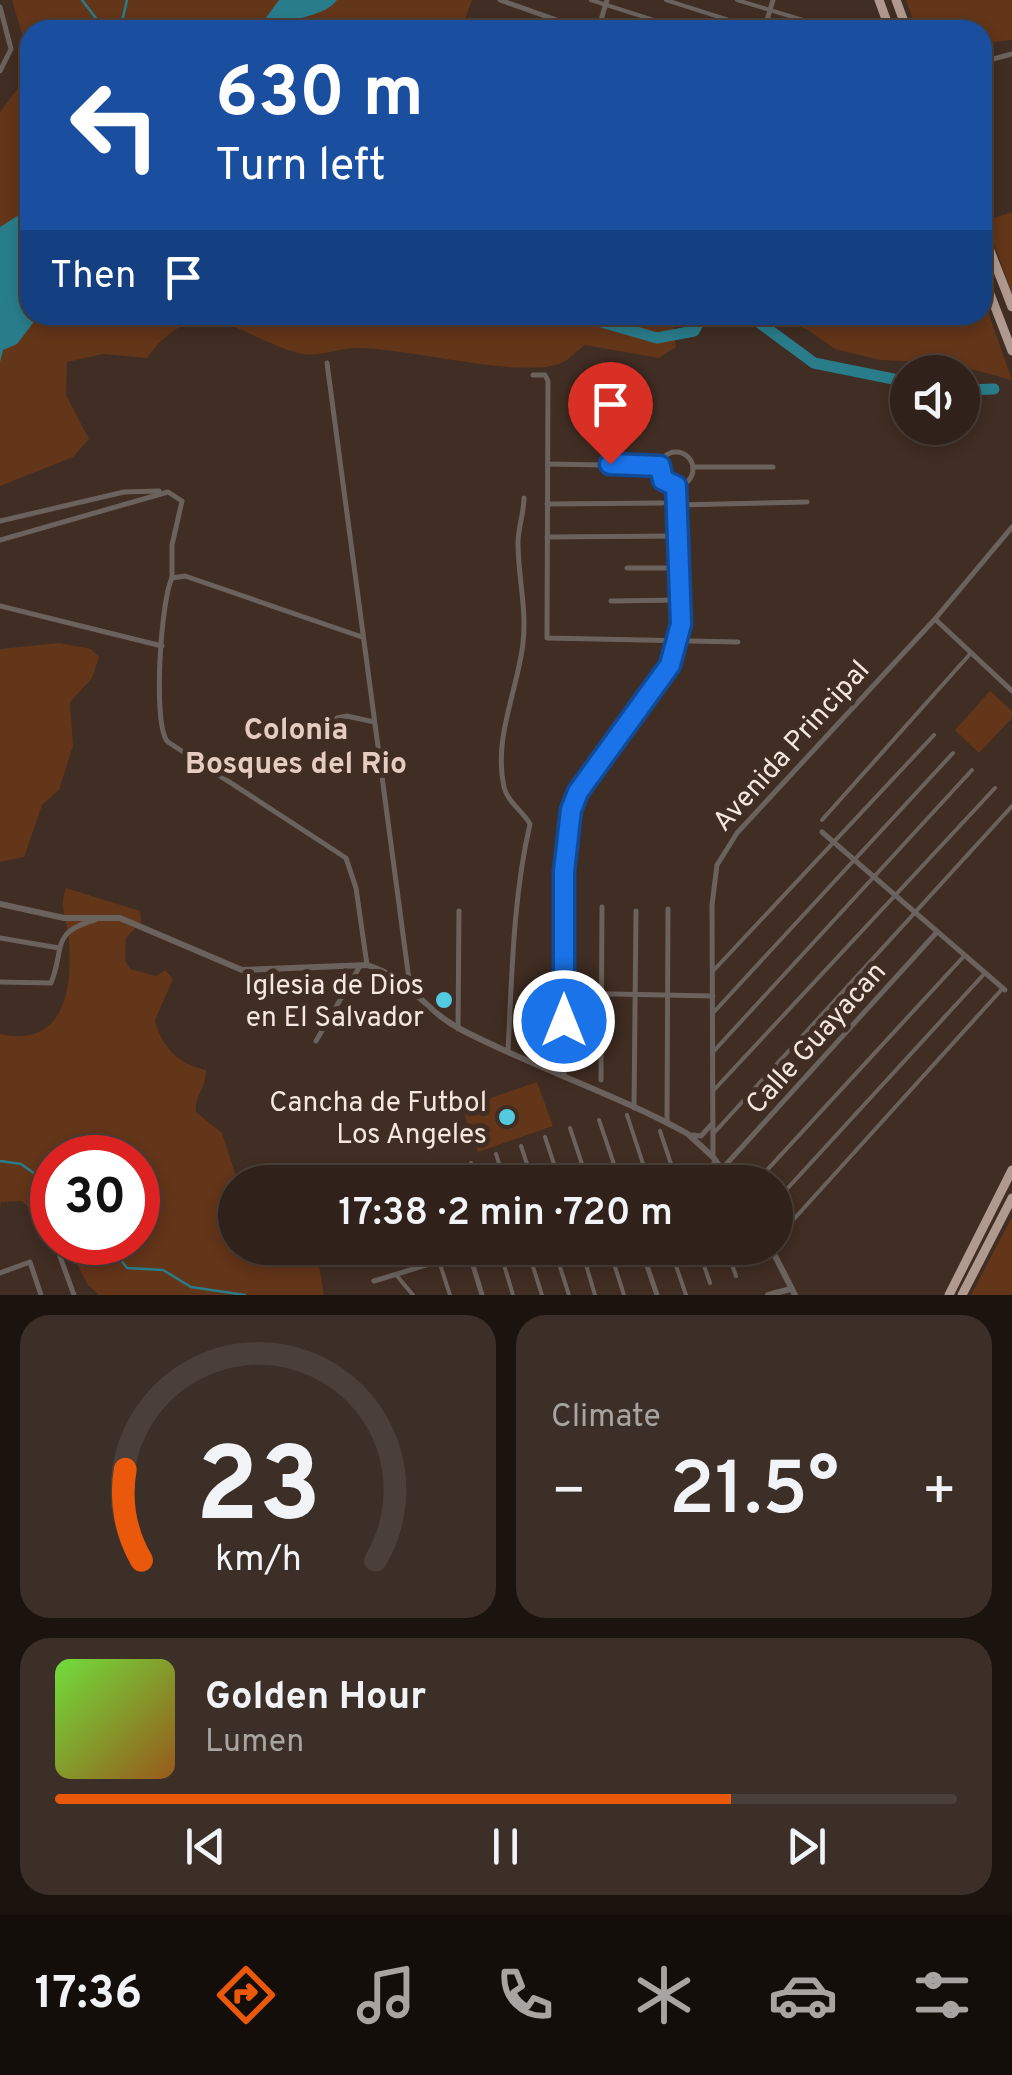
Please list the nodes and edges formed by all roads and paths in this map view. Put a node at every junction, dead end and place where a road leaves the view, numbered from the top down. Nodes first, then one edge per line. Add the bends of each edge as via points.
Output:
1 (500, 0) edge
2 (591, 0) edge
3 (666, 0) edge
4 (736, 0) edge
5 (774, 0) edge
6 (606, 2) edge
7 (0, 7) edge
8 (770, 10) junction
9 (557, 20) edge
10 (657, 20) edge
11 (730, 20) edge
12 (766, 20) edge
13 (806, 20) edge
14 (0, 71) edge
15 (992, 256) edge
16 (992, 299) edge
17 (1012, 307) edge
18 (1012, 351) edge
19 (327, 363) dead end
20 (533, 375) dead end
21 (548, 464) junction
22 (660, 466) junction
23 (692, 467) junction
24 (773, 467) dead end
25 (676, 486) junction
26 (162, 491) junction
27 (524, 498) dead end
28 (807, 502) dead end
29 (662, 503) dead end
30 (547, 504) junction
31 (678, 504) junction
32 (0, 521) edge
33 (1012, 527) edge
34 (678, 536) junction
35 (547, 537) junction
36 (0, 540) edge
37 (628, 568) dead end
38 (680, 568) junction
39 (172, 578) junction
40 (681, 600) junction
41 (611, 601) dead end
42 (0, 606) edge
43 (935, 619) junction
44 (362, 638) junction
45 (678, 642) junction
46 (738, 642) dead end
47 (162, 646) junction
48 (970, 654) junction
49 (1012, 691) edge
50 (374, 722) junction
51 (934, 735) dead end
52 (328, 737) dead end
53 (953, 753) dead end
54 (972, 770) dead end
55 (995, 788) dead end
56 (1012, 806) edge
57 (822, 820) dead end
58 (822, 832) dead end
59 (835, 844) junction
60 (855, 861) junction
61 (874, 878) junction
62 (894, 895) junction
63 (0, 904) edge
64 (602, 907) dead end
65 (668, 909) dead end
66 (636, 910) dead end
67 (459, 911) dead end
68 (914, 912) junction
69 (107, 917) junction
70 (937, 932) junction
71 (0, 938) edge
72 (60, 948) junction
73 (964, 955) junction
74 (364, 965) junction
75 (714, 970) junction
76 (985, 973) junction
77 (0, 982) edge
78 (410, 987) junction
79 (1004, 989) joint
80 (564, 993) junction
81 (601, 994) junction
82 (635, 994) junction
83 (667, 995) junction
84 (713, 996) junction
85 (712, 1013) junction
86 (458, 1028) junction
87 (316, 1041) dead end
88 (508, 1051) junction
89 (712, 1052) junction
90 (564, 1077) junction
91 (601, 1080) dead end
92 (713, 1091) junction
93 (634, 1108) junction
94 (626, 1115) dead end
95 (599, 1120) dead end
96 (666, 1122) junction
97 (713, 1122) junction
98 (570, 1128) dead end
99 (660, 1131) dead end
100 (688, 1134) junction
101 (713, 1134) junction
102 (545, 1137) dead end
103 (521, 1146) dead end
104 (496, 1154) dead end
105 (471, 1162) dead end
106 (717, 1163) junction
107 (472, 1165) edge
108 (500, 1165) edge
109 (527, 1165) edge
110 (554, 1165) edge
111 (582, 1165) edge
112 (614, 1165) edge
113 (643, 1165) edge
114 (671, 1165) edge
115 (714, 1165) edge
116 (772, 1165) edge
117 (1012, 1170) edge
118 (793, 1182) edge
119 (1012, 1198) edge
120 (793, 1220) edge
121 (63, 1265) edge
122 (426, 1265) edge
123 (440, 1265) edge
124 (473, 1265) edge
125 (504, 1265) edge
126 (532, 1265) edge
127 (559, 1265) edge
128 (586, 1265) edge
129 (614, 1265) edge
130 (647, 1265) edge
131 (676, 1265) edge
132 (704, 1265) edge
133 (732, 1265) edge
134 (779, 1265) edge
135 (0, 1273) edge
136 (396, 1274) junction
137 (736, 1276) dead end
138 (374, 1281) dead end
139 (710, 1284) dead end
140 (793, 1293) edge
141 (41, 1295) edge
142 (74, 1295) edge
143 (413, 1295) edge
144 (450, 1295) edge
145 (482, 1295) edge
146 (514, 1295) edge
147 (542, 1295) edge
148 (569, 1295) edge
149 (596, 1295) edge
150 (624, 1295) edge
151 (657, 1295) edge
152 (686, 1295) edge
153 (768, 1295) edge
154 (950, 1295) edge
155 (962, 1295) edge

1 - 9 street
2 - 6 street
3 - 11 street
4 - 8 street
5 - 8 street
6 - 10 street
7 - 14 street via 11,48
8 - 12 street
8 - 13 street
15 - 17 highway
16 - 18 highway
19 - 44 street
20 - 21 street via 548,381
21 - 22 street
21 - 30 street
22 - 23 street via 676,452
22 - 25 street via 663,480
23 - 24 street
23 - 25 street via 690,478
25 - 31 street
26 - 32 street via 124,492
26 - 36 street
26 - 39 street via 182,501
27 - 88 street via 518,543 524,637 510,690 502,774 511,803 530,824 520,864 524,880
28 - 31 street
29 - 30 street
30 - 35 street
31 - 34 street
33 - 43 street, Avenida Principal
34 - 35 street
34 - 38 street
35 - 45 street via 549,640
37 - 38 street
38 - 40 street
39 - 44 street via 186,576
39 - 47 street
40 - 41 street
40 - 45 street
42 - 47 street
43 - 48 street
43 - 75 street, Avenida Principal via 722,853 713,876
44 - 50 street
45 - 46 street
45 - 80 street via 660,683 571,810
47 - 74 street via 162,737 346,858
48 - 49 street
48 - 57 street
50 - 52 street via 337,718
50 - 78 street
51 - 59 street
53 - 60 street
54 - 61 street
55 - 62 street
56 - 68 street
58 - 59 street
59 - 60 street
59 - 75 street
60 - 61 street
60 - 85 street
61 - 62 street
61 - 89 street
62 - 68 street
62 - 92 street
63 - 69 street via 64,918
64 - 81 street
65 - 83 street
66 - 82 street
67 - 86 street
68 - 70 street
68 - 101 street
69 - 72 street via 74,926
69 - 74 street via 144,925 157,938 242,970
70 - 73 street
70 - 106 street, Calle Guayacan
71 - 72 street
72 - 77 street via 51,983
73 - 76 street
73 - 116 street
74 - 78 street
74 - 87 street
75 - 84 street, Avenida Principal
76 - 79 street
76 - 118 street
78 - 86 street
79 - 120 street
80 - 81 street
80 - 90 street
81 - 82 street
81 - 91 street
82 - 83 street
82 - 93 street
83 - 84 street
83 - 96 street
84 - 85 street, Avenida Principal
85 - 89 street, Avenida Principal
86 - 88 street
88 - 90 street
89 - 92 street, Avenida Principal
90 - 93 street
92 - 97 street, Avenida Principal
93 - 96 street
94 - 113 street
95 - 112 street
96 - 100 street
97 - 100 street via 701,1136
97 - 101 street, Avenida Principal
98 - 111 street
99 - 114 street
100 - 106 street
101 - 106 street, Avenida Principal
102 - 110 street
103 - 109 street
104 - 108 street
105 - 107 street
106 - 115 street, Calle Guayacan
117 - 154 highway
119 - 155 highway
121 - 142 street
122 - 136 street
123 - 144 street
124 - 145 street
125 - 146 street
126 - 147 street
127 - 148 street
128 - 149 street
129 - 150 street
130 - 151 street
131 - 152 street
132 - 139 street
133 - 137 street
134 - 140 street
135 - 141 street via 30,1262
136 - 138 street
136 - 143 street
140 - 153 street

